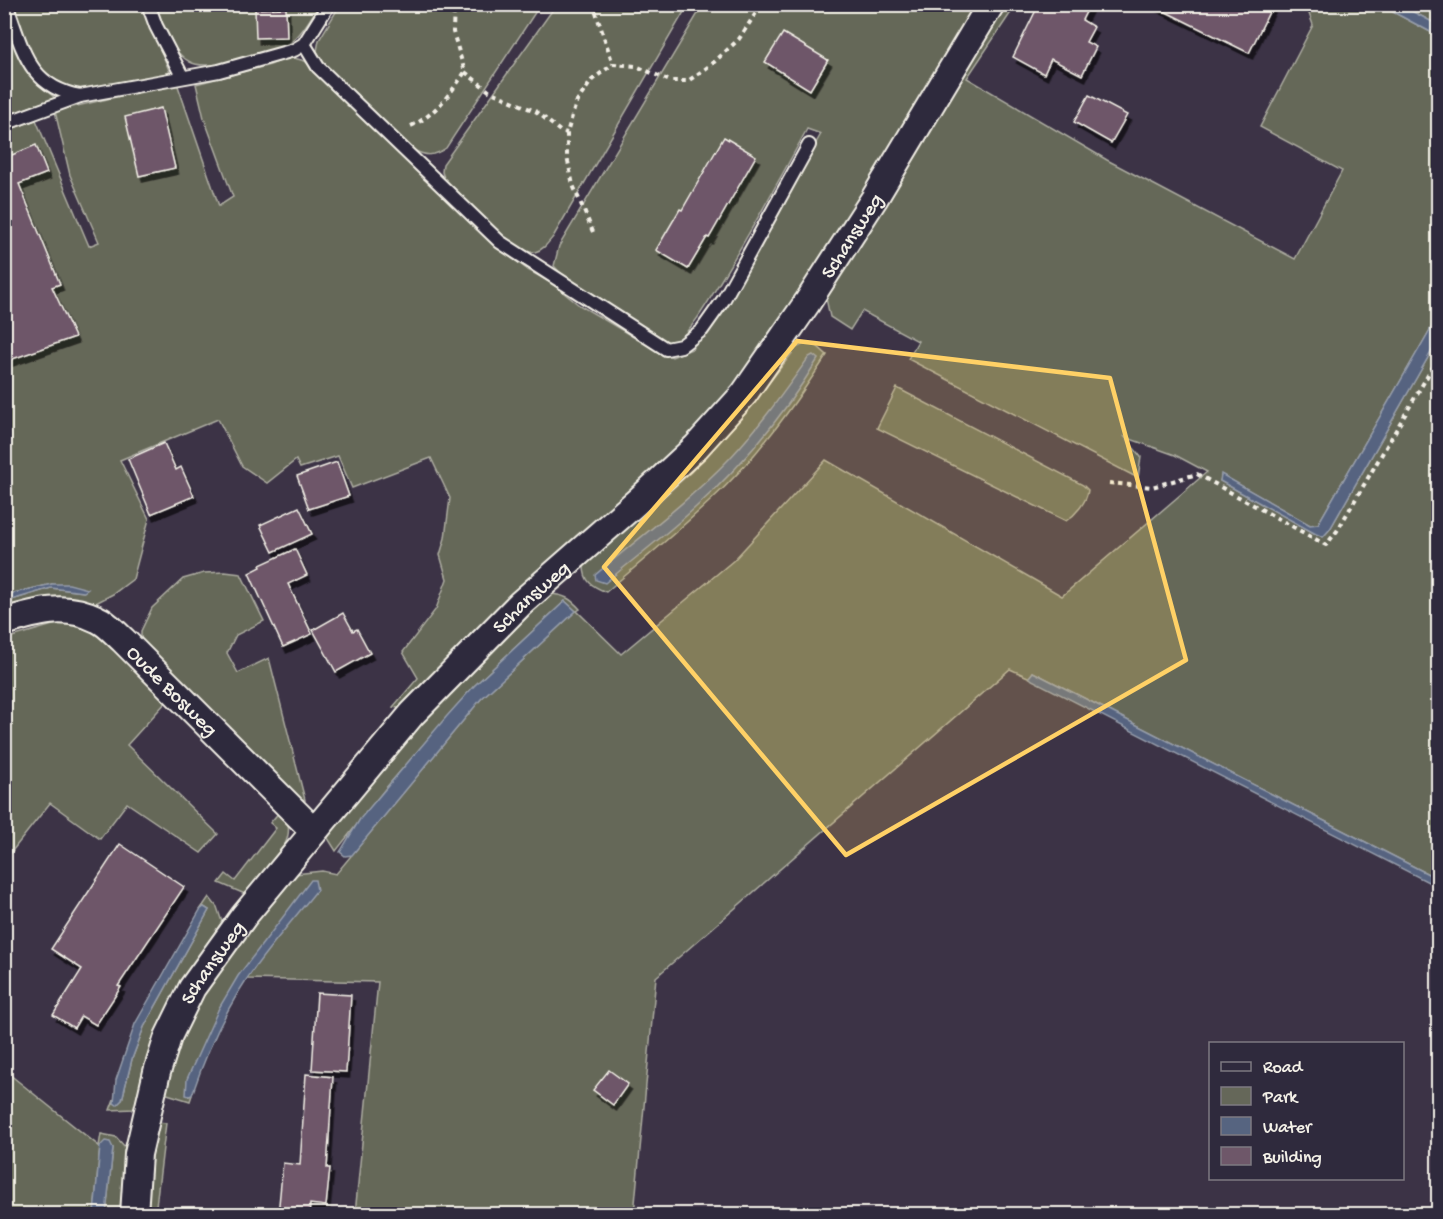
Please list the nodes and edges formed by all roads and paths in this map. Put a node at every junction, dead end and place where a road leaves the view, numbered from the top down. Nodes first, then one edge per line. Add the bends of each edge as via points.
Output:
1 (6, 4) edge
2 (148, 4) edge
3 (329, 4) edge
4 (454, 4) edge
5 (591, 4) edge
6 (758, 4) edge
7 (991, 4) edge
8 (304, 44) junction
9 (613, 64) junction
10 (465, 72) junction
11 (182, 76) junction
12 (80, 96) junction
13 (4, 124) edge
14 (567, 133) junction
15 (391, 135) junction
16 (809, 145) dead end
17 (593, 232) dead end
18 (1438, 358) edge
19 (1109, 483) dead end
20 (4, 622) edge
21 (314, 831) junction
22 (134, 1215) edge

1 - 12 lane via 30,66 40,78
2 - 11 lane
3 - 8 lane
4 - 10 path via 453,32
5 - 9 path
6 - 9 path via 739,39 688,81 670,81 636,66
7 - 21 street, Schansweg via 874,199 744,394 680,462 519,604 412,714
8 - 11 lane via 219,71
8 - 15 lane via 318,67
9 - 14 path via 592,80 576,103
10 - 14 path via 489,91 537,112
10 - 15 path via 431,113
11 - 12 lane
12 - 13 lane
14 - 17 path via 573,185
15 - 16 lane via 500,242 666,350 681,346 702,330 724,299
18 - 19 path via 1326,544 1197,474 1152,487
20 - 21 street, Oude Bosweg via 48,610 69,609 99,619
21 - 22 street, Schansweg via 244,916 192,988 168,1037 138,1154

